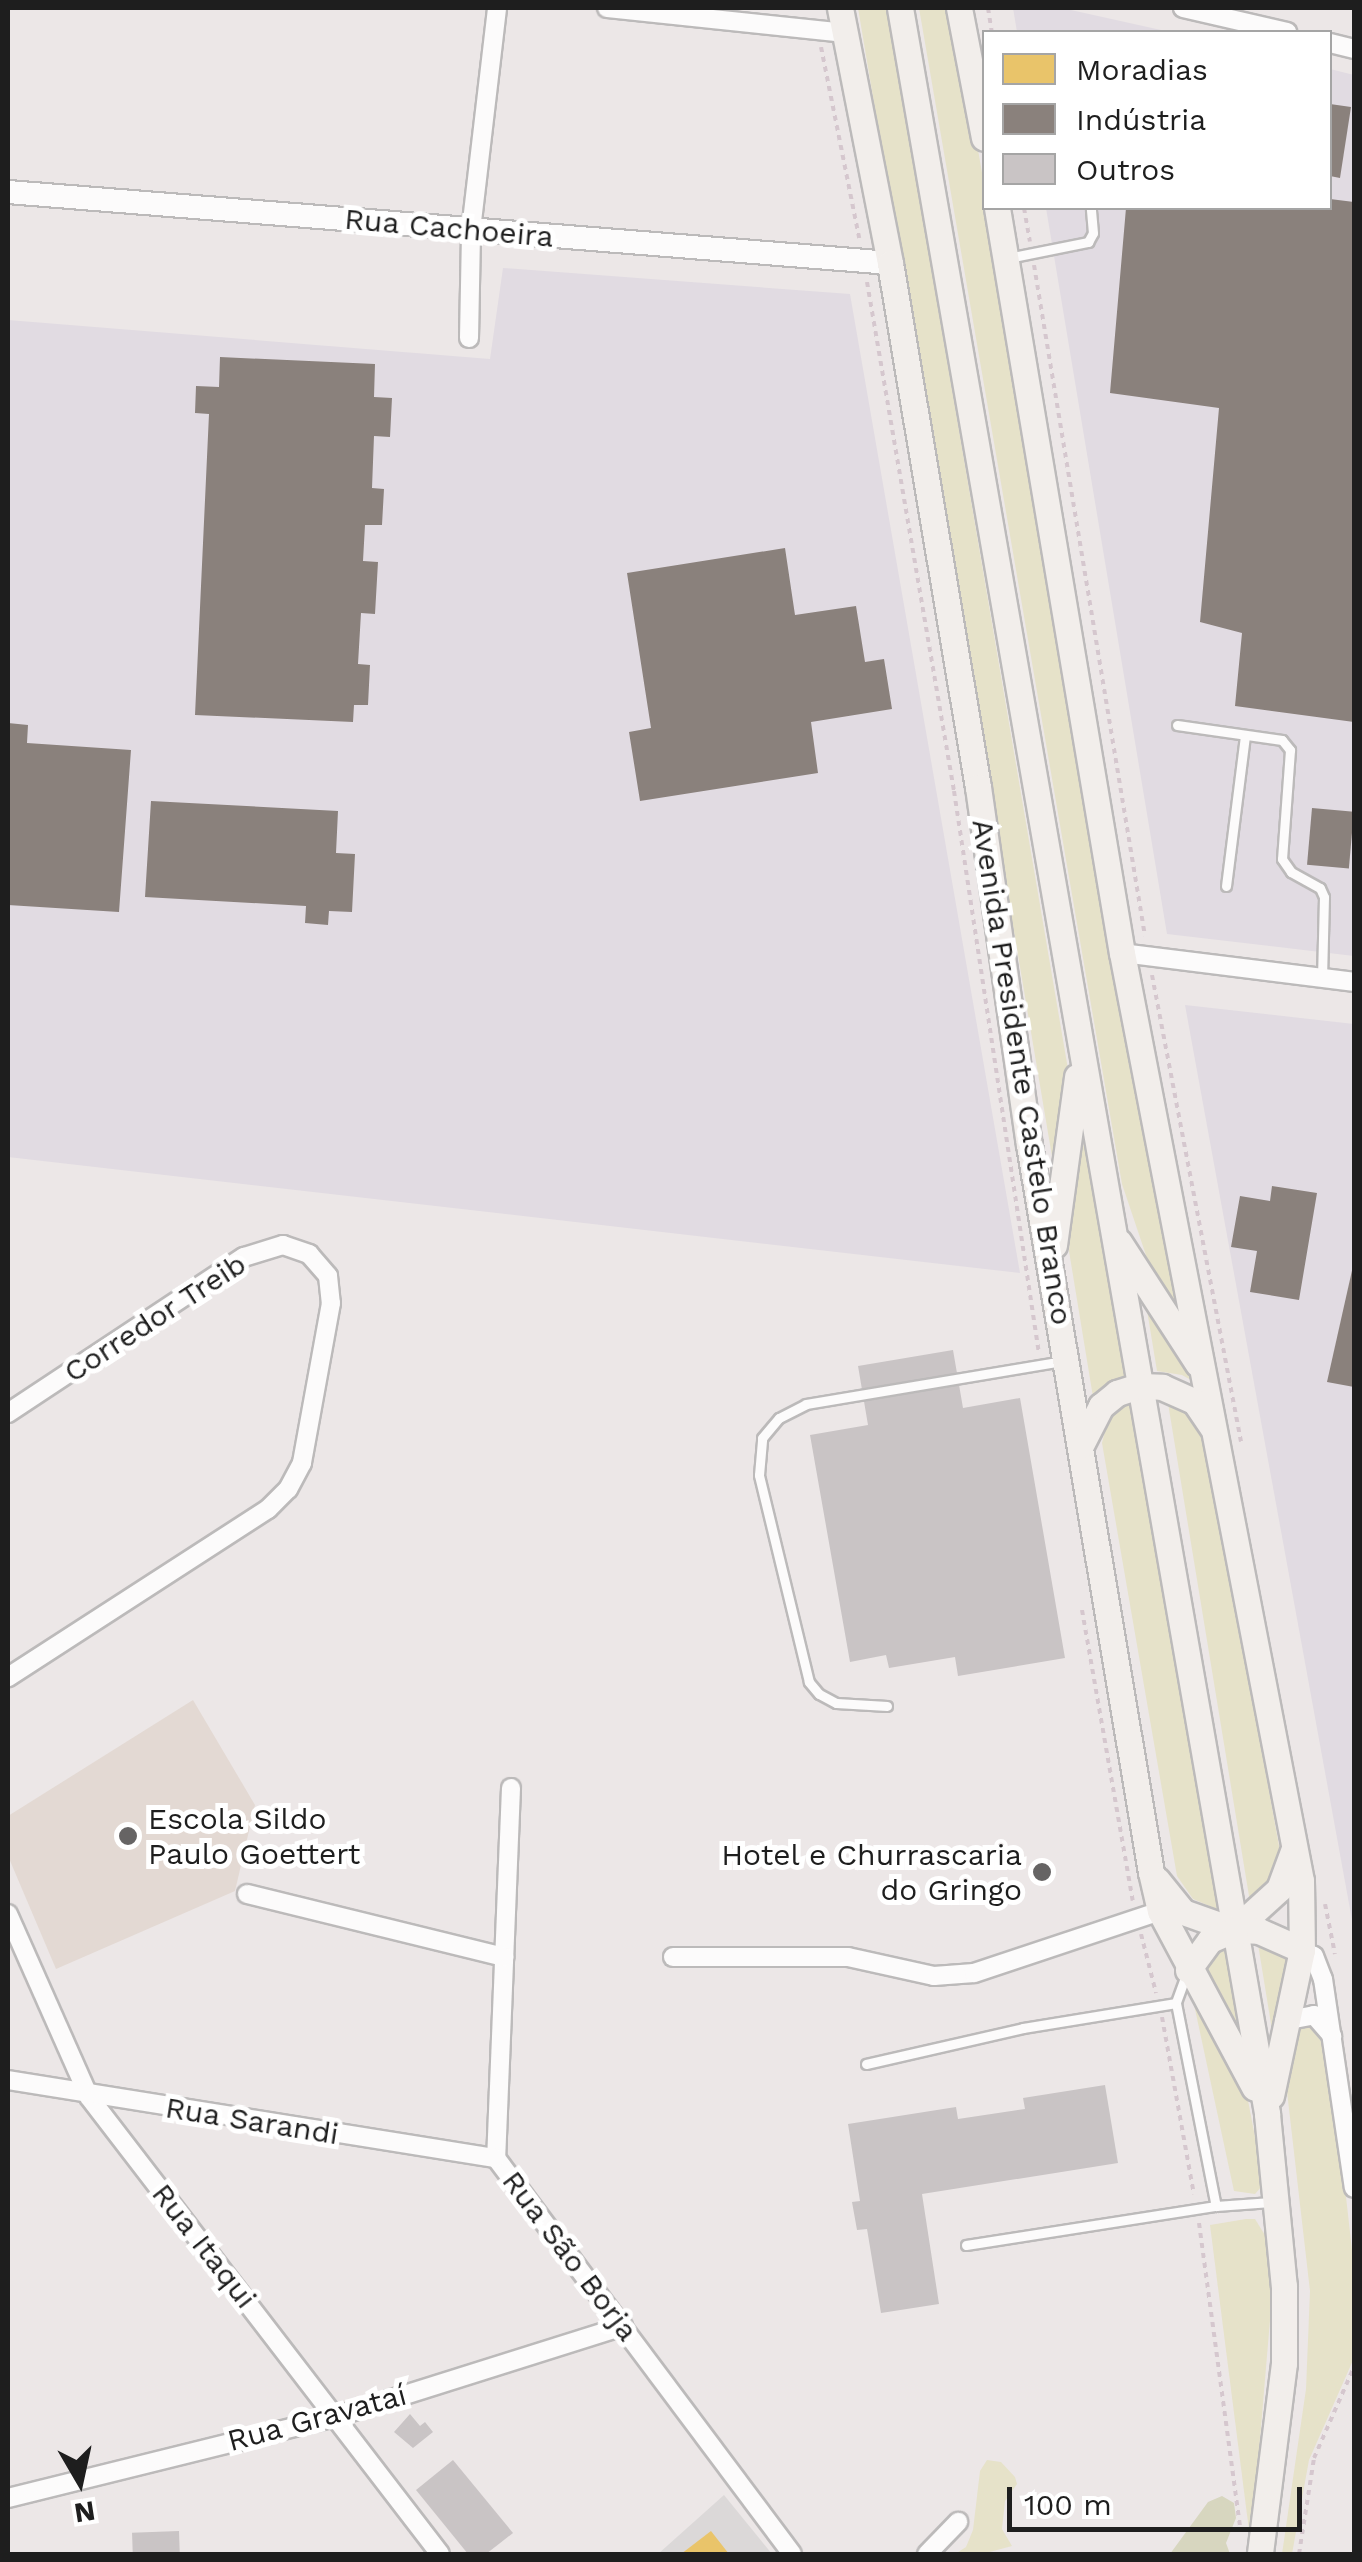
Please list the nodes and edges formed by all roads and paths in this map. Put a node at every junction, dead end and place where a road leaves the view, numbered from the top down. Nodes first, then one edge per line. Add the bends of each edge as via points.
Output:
1 (496, 8) edge
2 (607, 8) edge
3 (900, 8) edge
4 (958, 8) edge
5 (1183, 8) edge
6 (842, 20) edge
7 (1278, 30) edge
8 (982, 128) edge
9 (8, 192) edge
10 (997, 210) edge
11 (1024, 210) edge
12 (1092, 210) edge
13 (471, 230) junction
14 (1032, 254) junction
15 (1005, 258) junction
16 (890, 263) junction
17 (468, 338) dead end
18 (1178, 726) dead end
19 (1245, 736) junction
20 (1226, 886) dead end
21 (1122, 953) junction
22 (1148, 956) junction
23 (1322, 978) junction
24 (1354, 982) edge
25 (1080, 1052) junction
26 (1114, 1234) junction
27 (1050, 1270) junction
28 (1066, 1360) junction
29 (1206, 1376) junction
30 (1139, 1386) junction
31 (8, 1413) edge
32 (1218, 1436) junction
33 (1080, 1444) junction
34 (1244, 1460) dead end
35 (8, 1677) edge
36 (887, 1706) dead end
37 (510, 1788) dead end
38 (1294, 1851) junction
39 (1151, 1872) junction
40 (1322, 1887) dead end
41 (247, 1894) dead end
42 (1160, 1912) junction
43 (8, 1914) edge
44 (1234, 1930) junction
45 (1302, 1950) junction
46 (672, 1957) dead end
47 (504, 1958) junction
48 (1337, 1964) dead end
49 (1188, 1970) junction
50 (1176, 2002) junction
51 (1284, 2021) junction
52 (1334, 2040) junction
53 (866, 2064) dead end
54 (8, 2080) edge
55 (89, 2097) junction
56 (1268, 2114) junction
57 (496, 2158) junction
58 (1354, 2188) edge
59 (1279, 2201) junction
60 (1216, 2206) junction
61 (966, 2245) dead end
62 (623, 2326) junction
63 (1354, 2367) edge
64 (335, 2416) junction
65 (8, 2498) edge
66 (958, 2522) dead end
67 (440, 2554) edge
68 (792, 2554) edge
69 (927, 2554) edge
70 (1260, 2554) edge
71 (1299, 2554) edge

1 - 13 street
2 - 6 street
3 - 25 main road, Avenida Presidente Castelo Branco
4 - 8 main road
5 - 7 street
6 - 16 main road, Avenida Presidente Castelo Branco
9 - 13 street, Rua Cachoeira
10 - 15 main road, Avenida Presidente Castelo Branco
11 - 14 path
12 - 14 lane via 1088,242
13 - 16 street, Rua Cachoeira
13 - 17 street
14 - 15 lane
14 - 22 path
15 - 21 main road, Avenida Presidente Castelo Branco
16 - 27 main road, Avenida Presidente Castelo Branco
18 - 19 lane
19 - 20 lane
19 - 23 lane via 1282,740 1290,750 1282,859 1324,897
21 - 22 street
21 - 29 main road, Avenida Presidente Castelo Branco
22 - 23 street
22 - 34 path
23 - 24 street
25 - 26 main road, Avenida Presidente Castelo Branco
25 - 27 main road
26 - 29 main road
26 - 30 main road, Avenida Presidente Castelo Branco
27 - 28 main road, Avenida Presidente Castelo Branco
28 - 33 main road, Avenida Presidente Castelo Branco
28 - 36 lane via 806,1404 762,1438 760,1475 809,1682 836,1703
29 - 32 main road, Avenida Presidente Castelo Branco
30 - 32 main road via 1162,1387 1195,1402
30 - 33 main road via 1100,1406
30 - 44 main road, Avenida Presidente Castelo Branco
31 - 35 street, Corredor Treib via 244,1257 283,1245 309,1254 328,1276 331,1304 302,1463 288,1489 268,1509
32 - 38 main road, Avenida Presidente Castelo Branco
33 - 39 main road, Avenida Presidente Castelo Branco
37 - 47 street, Rua São Borja
38 - 44 main road via 1270,1902
38 - 45 main road, Avenida Presidente Castelo Branco via 1304,1908
39 - 42 main road, Avenida Presidente Castelo Branco
39 - 44 main road via 1183,1912
40 - 48 path
41 - 47 street
42 - 46 street via 974,1973 934,1976 848,1957
42 - 49 main road, Avenida Presidente Castelo Branco
43 - 55 street, Rua Itaqui
44 - 45 main road via 1259,1931
44 - 49 main road via 1210,1940
44 - 56 main road, Avenida Presidente Castelo Branco
45 - 51 main road, Avenida Presidente Castelo Branco
45 - 52 street, Avenida Presidente Castelo Branco via 1318,1961
47 - 57 street, Rua São Borja
49 - 50 lane
49 - 56 main road, Avenida Presidente Castelo Branco
50 - 53 lane
50 - 60 lane
51 - 52 street via 1314,2015
51 - 56 main road, Avenida Presidente Castelo Branco
52 - 58 street, Avenida Presidente Castelo Branco
54 - 55 street, Rua Sarandi
55 - 57 street, Rua Sarandi
55 - 64 street, Rua Itaqui
56 - 59 main road, Avenida Presidente Castelo Branco
57 - 62 street, Rua São Borja
59 - 60 lane
59 - 70 main road, Avenida Presidente Castelo Branco via 1284,2363
60 - 61 lane
62 - 64 street, Rua Gravataí
62 - 68 street, Rua São Borja
63 - 71 path via 1314,2458
64 - 65 street, Rua Gravataí
64 - 67 street, Rua Itaqui
66 - 69 street

